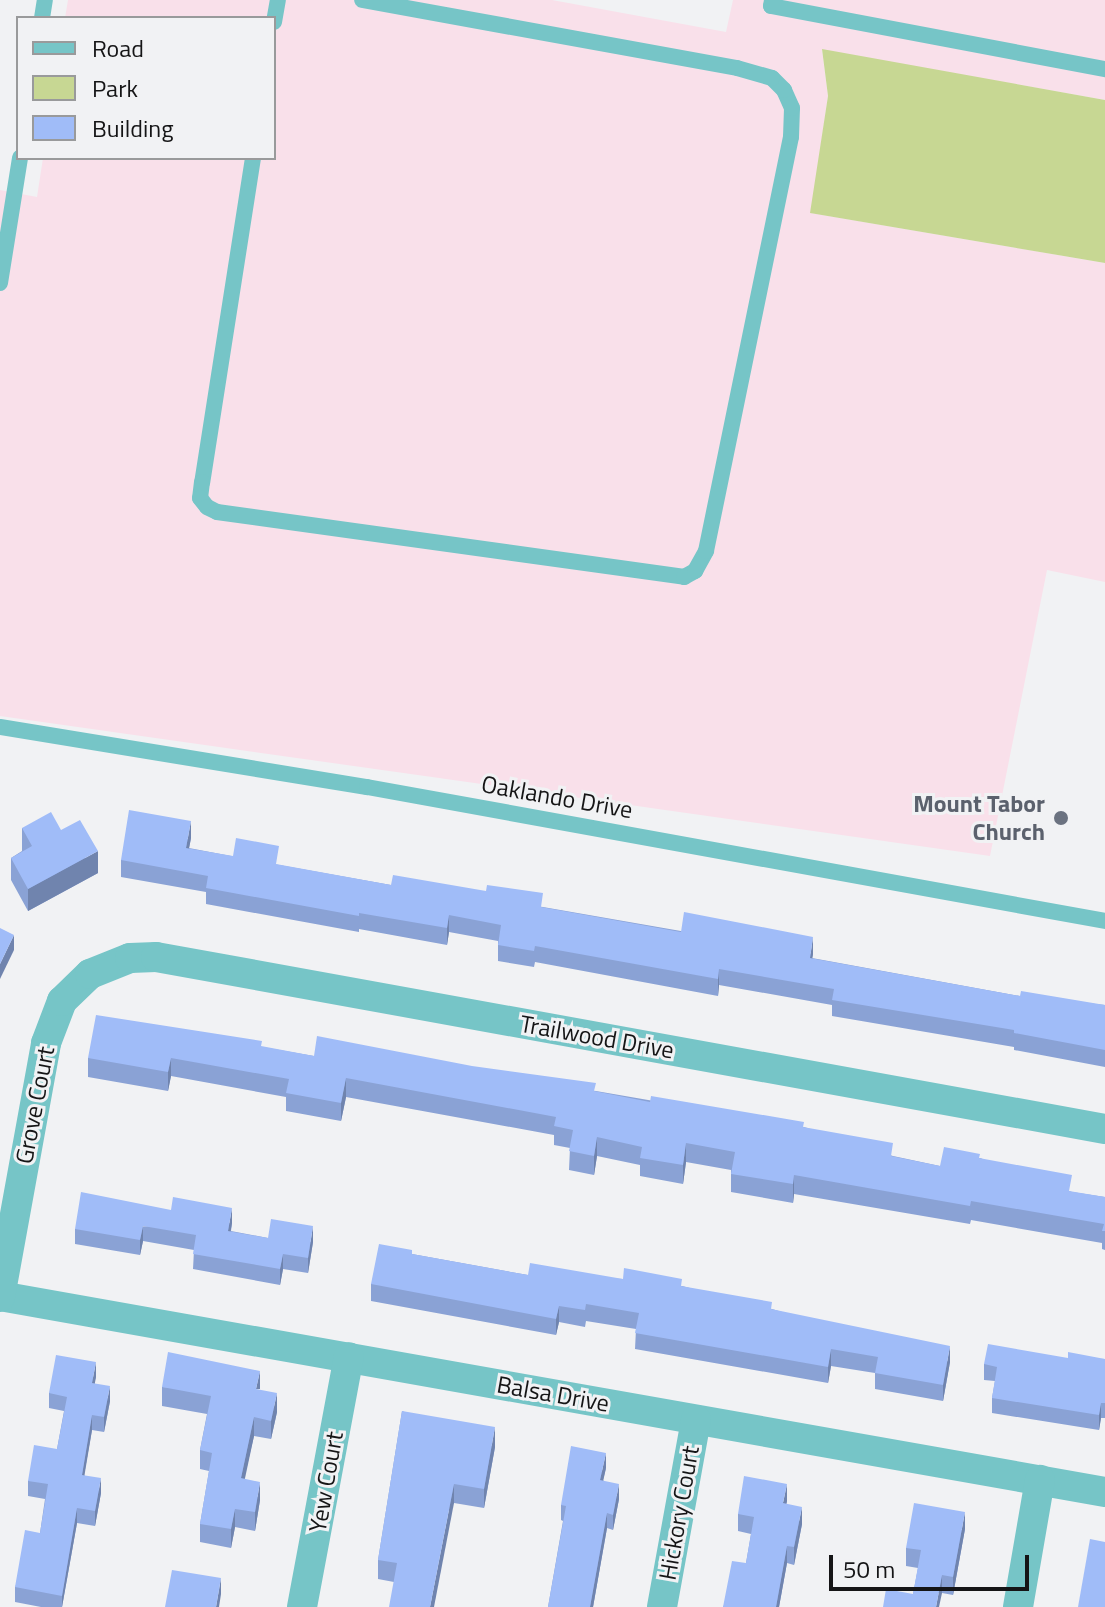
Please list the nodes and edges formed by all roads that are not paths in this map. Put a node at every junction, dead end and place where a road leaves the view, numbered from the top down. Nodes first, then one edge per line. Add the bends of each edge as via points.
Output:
1 (362, 0) edge
2 (772, 0) edge
3 (1105, 69) edge
4 (20, 160) edge
5 (253, 160) edge
6 (0, 283) edge
7 (0, 727) edge
8 (1105, 921) edge
9 (90, 974) joint
10 (1105, 1129) edge
11 (0, 1296) edge
12 (349, 1357) junction
13 (696, 1420) junction
14 (1040, 1480) junction
15 (1105, 1492) edge
16 (302, 1607) edge
17 (662, 1607) edge
18 (1018, 1607) edge

1 - 5 lane via 737,68 772,78 784,90 792,108 791,137 706,551 695,571 684,577 207,507 200,498 202,482
2 - 3 lane via 771,6
4 - 6 lane
7 - 8 lane, Oaklando Drive via 367,787
9 - 10 street, Trailwood Drive via 130,958 156,957
9 - 11 street, Grove Court via 62,1001 46,1043
11 - 12 street, Balsa Drive
12 - 13 street, Balsa Drive
12 - 16 street, Yew Court
13 - 14 street, Balsa Drive
13 - 17 street, Hickory Court
14 - 15 street, Balsa Drive
14 - 18 street

